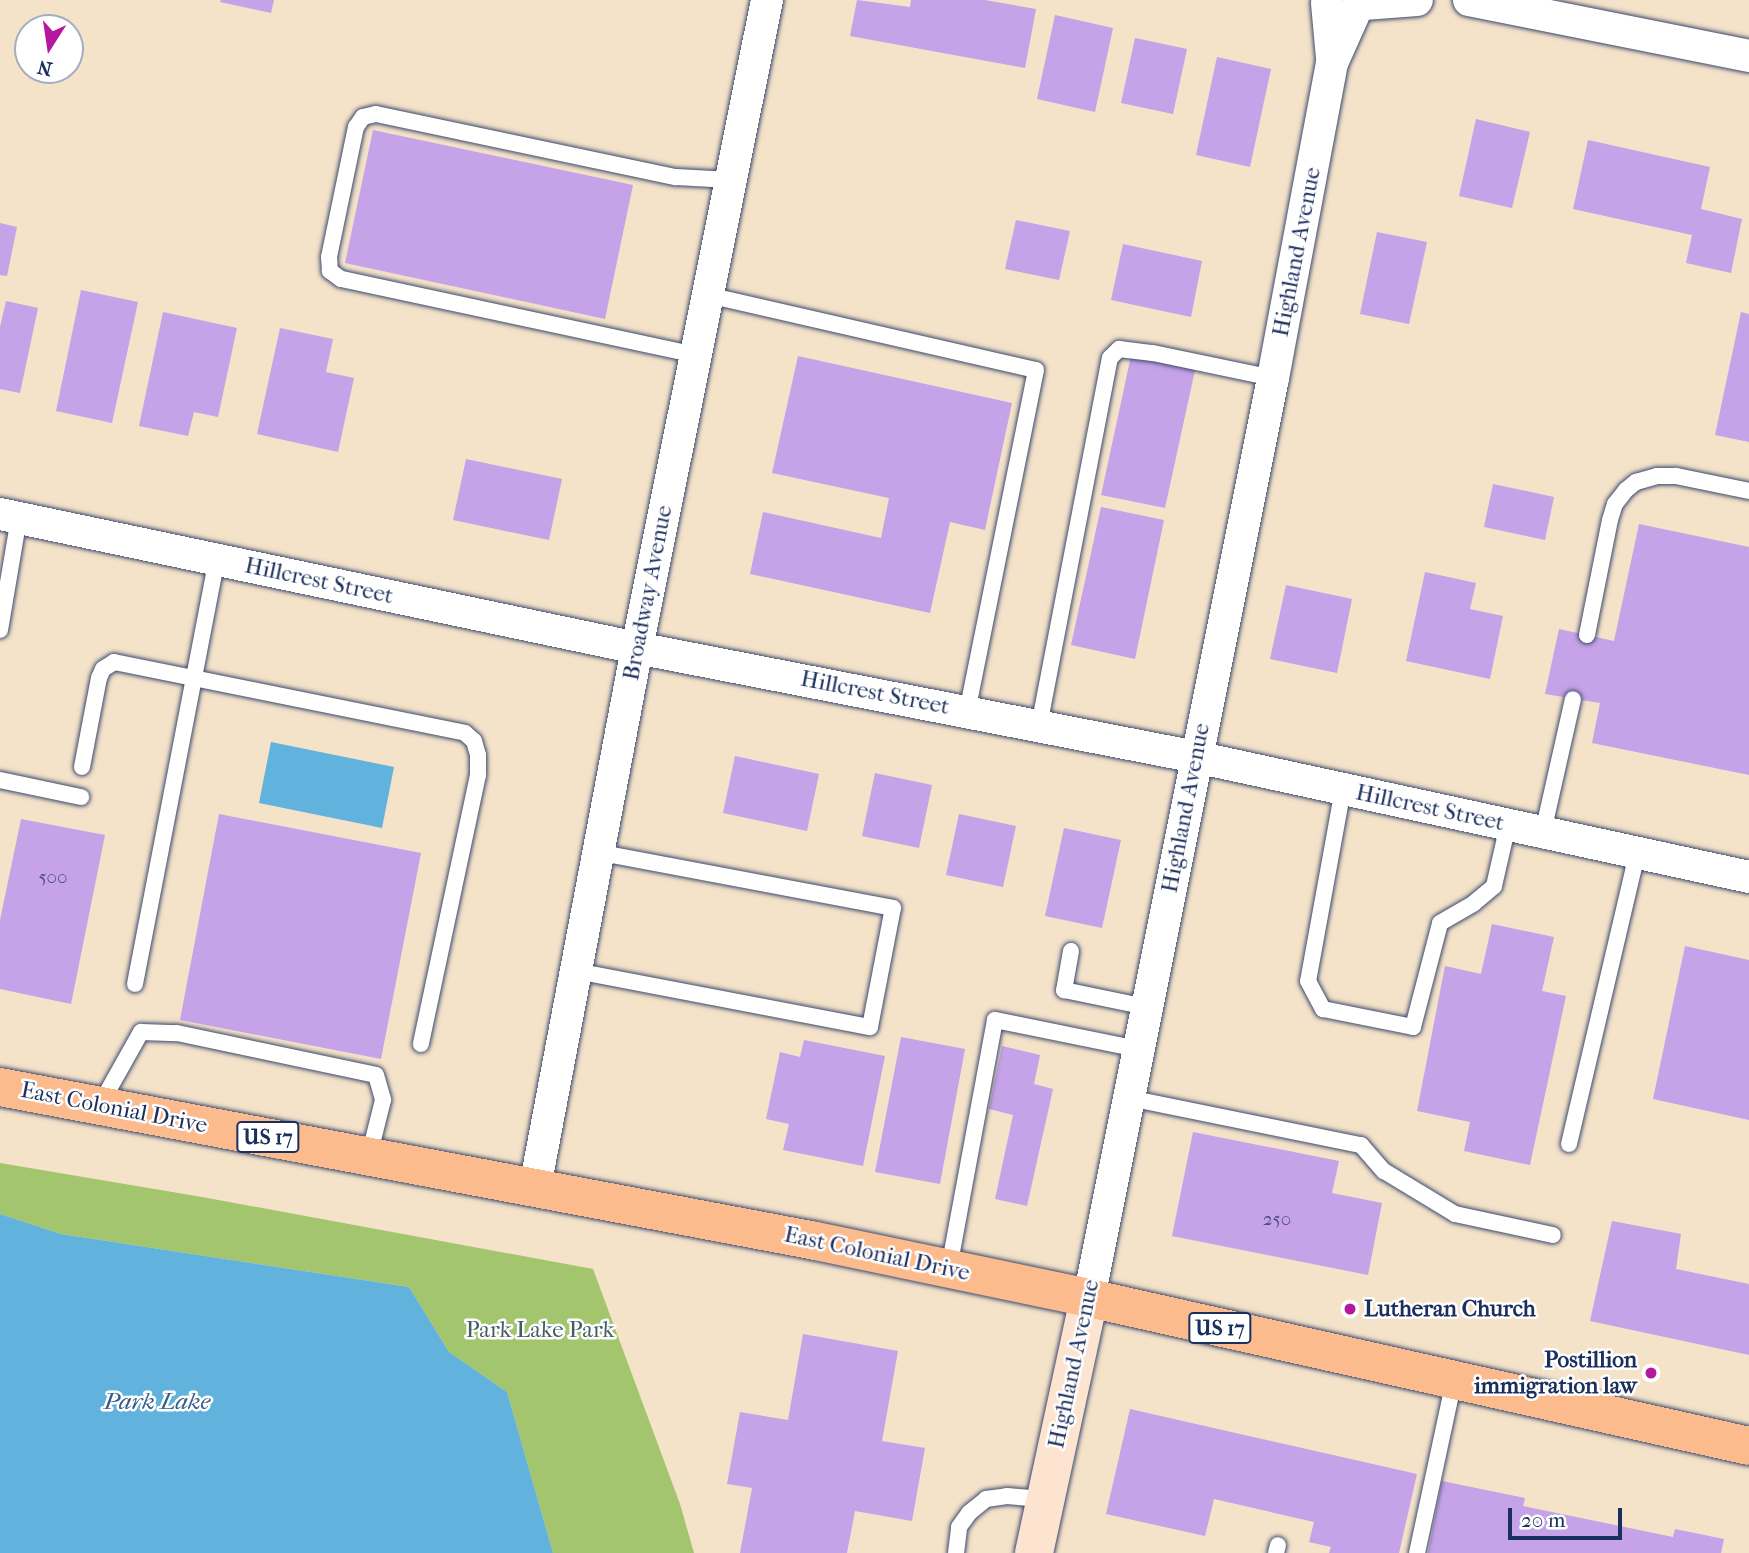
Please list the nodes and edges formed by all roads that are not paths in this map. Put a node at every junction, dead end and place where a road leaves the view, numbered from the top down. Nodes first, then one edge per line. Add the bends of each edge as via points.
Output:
1 (767, 0) edge
2 (1417, 0) edge
3 (1469, 0) edge
4 (1348, 3) edge
5 (1749, 56) edge
6 (731, 180) junction
7 (708, 295) junction
8 (696, 355) junction
9 (1273, 378) junction
10 (1749, 491) edge
11 (10, 516) edge
12 (217, 560) junction
13 (0, 630) edge
14 (1587, 635) dead end
15 (636, 648) junction
16 (193, 677) junction
17 (1573, 699) dead end
18 (967, 711) junction
19 (1039, 726) junction
20 (1196, 757) junction
21 (82, 767) dead end
22 (0, 780) edge
23 (1343, 789) junction
24 (81, 797) dead end
25 (1508, 825) junction
26 (1543, 832) junction
27 (598, 852) junction
28 (1637, 853) junction
29 (1749, 877) edge
30 (1071, 951) dead end
31 (576, 971) junction
32 (135, 985) dead end
33 (1146, 1007) junction
34 (421, 1044) dead end
35 (1138, 1049) junction
36 (0, 1087) edge
37 (1129, 1098) junction
38 (100, 1106) junction
39 (1569, 1144) dead end
40 (369, 1156) junction
41 (535, 1187) junction
42 (1553, 1235) dead end
43 (949, 1268) junction
44 (1089, 1298) junction
45 (1454, 1380) junction
46 (1749, 1446) edge
47 (1045, 1499) junction
48 (956, 1553) edge
49 (1034, 1553) edge
50 (1417, 1553) edge

1 - 6 street, Broadway Avenue
2 - 4 street
3 - 5 street
4 - 9 street, Highland Avenue via 1332,63
6 - 7 street, Broadway Avenue
6 - 8 lane via 676,177 376,114 363,117 356,127 329,257 330,271 341,279
7 - 8 street, Broadway Avenue
7 - 18 lane via 1036,370
8 - 15 street, Broadway Avenue
9 - 19 lane via 1153,353 1119,349 1110,358
9 - 20 street, Highland Avenue
10 - 14 lane via 1667,476 1636,482 1626,490 1610,520
11 - 12 street, Hillcrest Street
11 - 13 lane via 11,572
12 - 15 street, Hillcrest Street
12 - 16 lane
15 - 18 street, Hillcrest Street
15 - 27 street, Broadway Avenue
16 - 21 lane via 114,662 103,669
16 - 32 lane
16 - 34 lane via 465,733 474,741 478,775
17 - 26 lane
18 - 19 street, Hillcrest Street
19 - 20 street, Hillcrest Street
20 - 23 street, Hillcrest Street
20 - 33 street, Highland Avenue
22 - 24 lane
23 - 25 street, Hillcrest Street
23 - 25 lane via 1308,981 1323,1009 1413,1027 1440,923 1494,886
25 - 26 street, Hillcrest Street
26 - 28 street, Hillcrest Street
27 - 31 street, Broadway Avenue
27 - 31 lane via 893,908 870,1027
28 - 29 street, Hillcrest Street
28 - 39 lane
30 - 33 lane via 1065,990
31 - 41 street, Broadway Avenue
33 - 35 street, Highland Avenue
35 - 37 street, Highland Avenue
35 - 43 lane via 995,1020
36 - 38 highway, East Colonial Drive / US 17
37 - 42 lane via 1361,1145 1384,1171 1455,1214
37 - 44 street, Highland Avenue
38 - 40 highway, East Colonial Drive / US 17
38 - 40 lane via 141,1032 177,1033 376,1075 383,1100
40 - 41 highway, East Colonial Drive / US 17
41 - 43 highway, East Colonial Drive / US 17
43 - 44 highway, East Colonial Drive / US 17
44 - 45 highway, East Colonial Drive / US 17
44 - 47 street, Highland Avenue
45 - 46 highway, East Colonial Drive / US 17
45 - 50 lane
47 - 48 lane via 986,1499 959,1527
47 - 49 street, Highland Avenue

